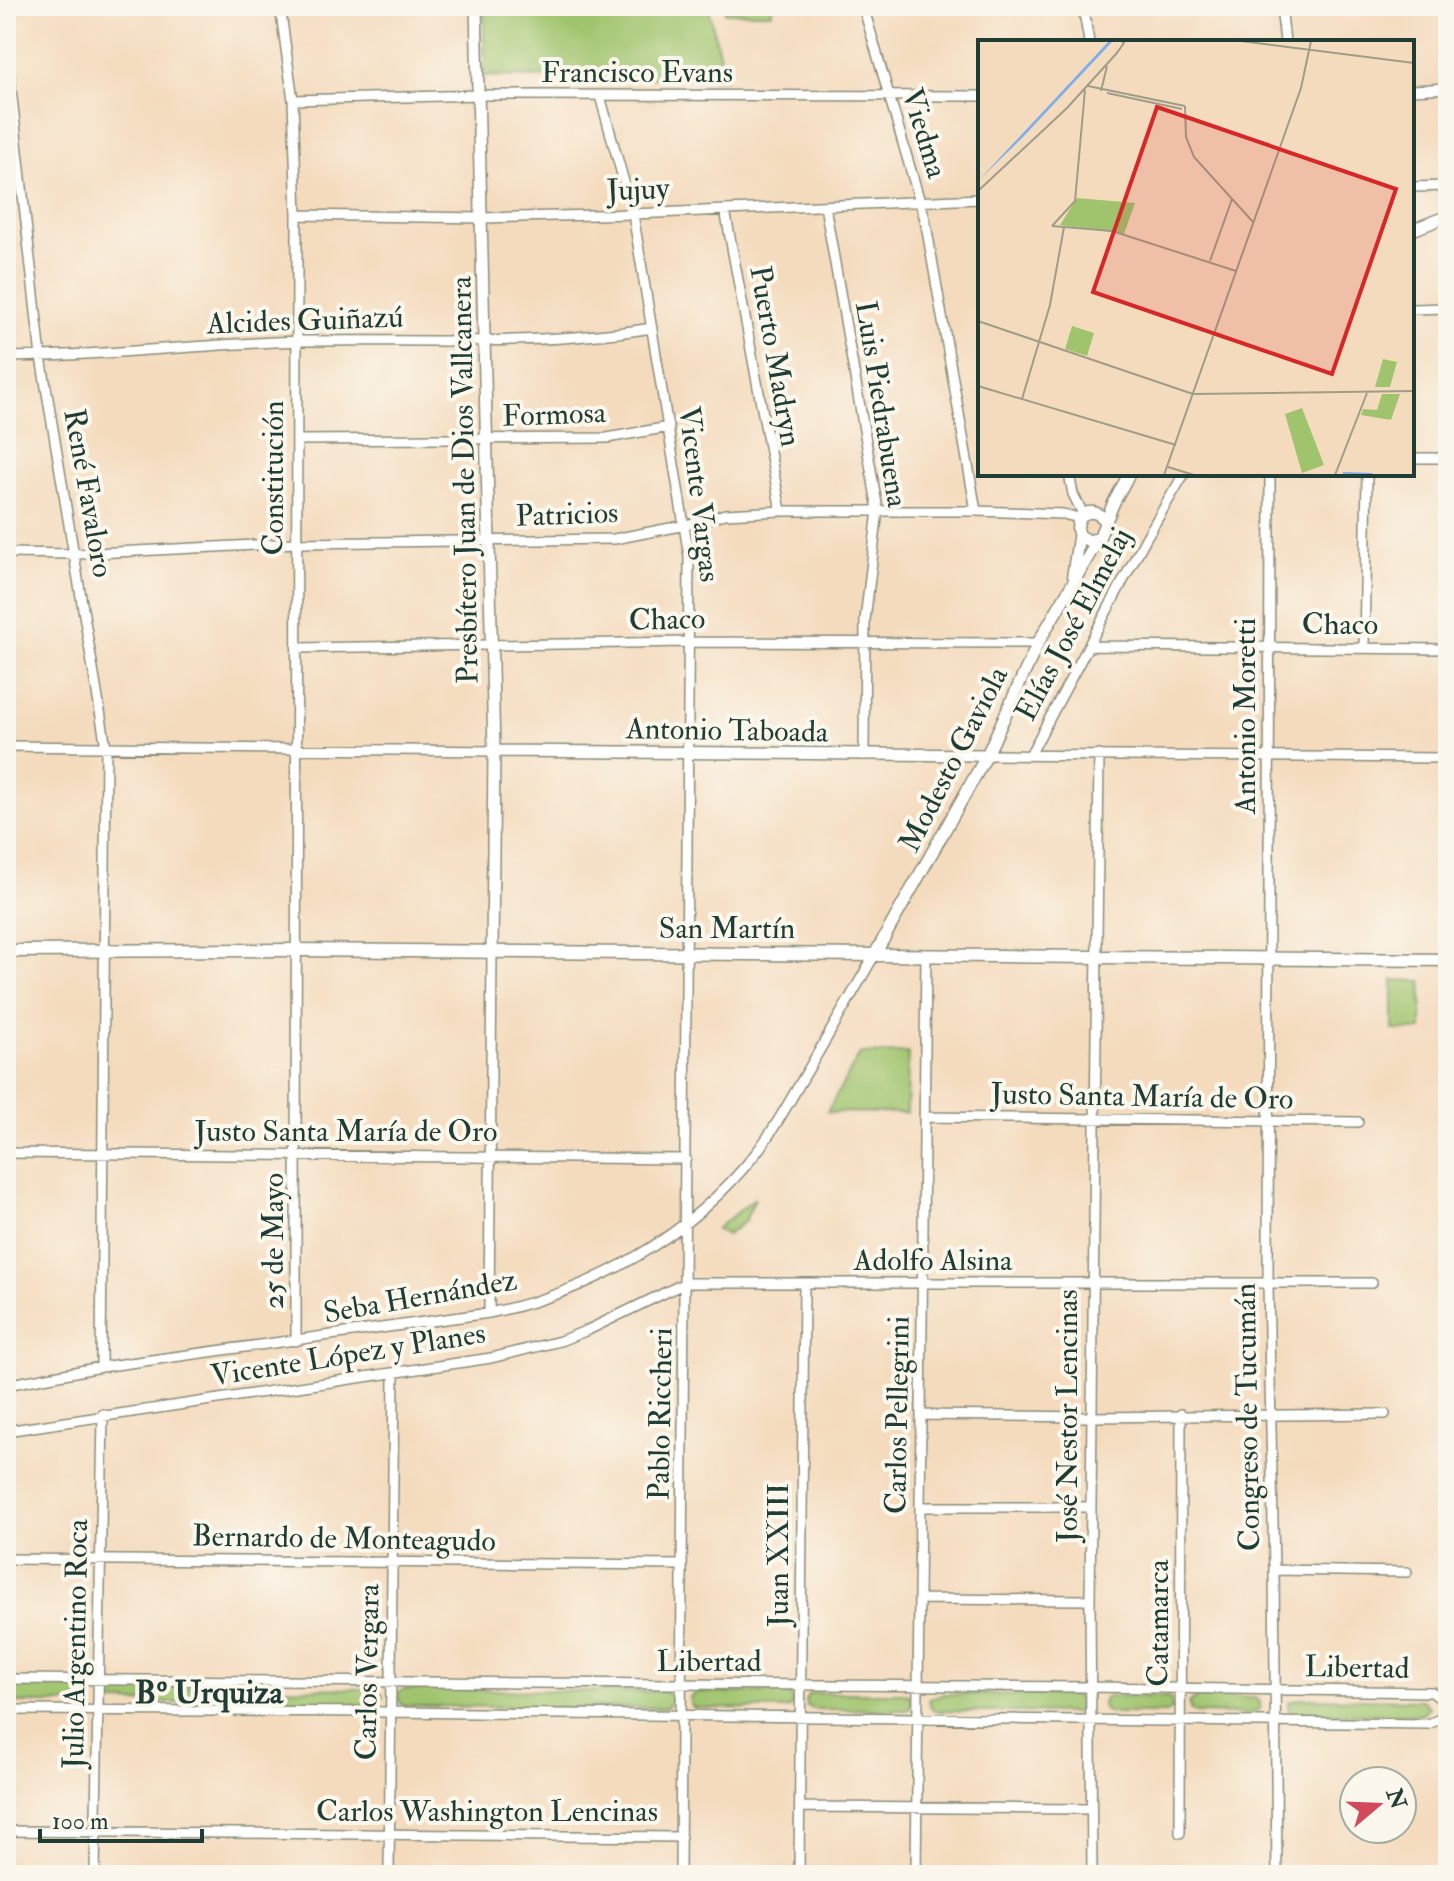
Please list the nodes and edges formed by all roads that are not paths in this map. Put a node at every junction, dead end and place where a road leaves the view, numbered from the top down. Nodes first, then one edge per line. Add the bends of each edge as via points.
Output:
1 (280, 6) edge
2 (476, 6) edge
3 (863, 6) edge
4 (1083, 6) edge
5 (1281, 6) edge
6 (1089, 40) edge
7 (1285, 40) edge
8 (6, 44) edge
9 (1448, 88) edge
10 (1414, 90) edge
11 (480, 95) junction
12 (600, 96) junction
13 (888, 96) junction
14 (978, 96) edge
15 (293, 100) junction
16 (1448, 186) edge
17 (1414, 187) edge
18 (978, 199) edge
19 (921, 202) junction
20 (825, 206) junction
21 (725, 210) junction
22 (633, 214) junction
23 (297, 215) junction
24 (1448, 216) edge
25 (483, 218) junction
26 (1414, 229) edge
27 (1448, 308) edge
28 (1414, 309) edge
29 (652, 328) junction
30 (297, 341) junction
31 (485, 341) junction
32 (6, 357) edge
33 (41, 357) junction
34 (669, 427) junction
35 (297, 440) junction
36 (487, 440) junction
37 (1414, 458) edge
38 (1448, 458) edge
39 (1069, 476) edge
40 (1128, 476) edge
41 (1183, 476) edge
42 (1270, 476) edge
43 (1367, 476) edge
44 (1114, 502) junction
45 (878, 510) junction
46 (781, 511) junction
47 (976, 511) junction
48 (1085, 514) junction
49 (1106, 522) junction
50 (686, 525) junction
51 (1079, 535) junction
52 (1099, 538) junction
53 (489, 540) junction
54 (296, 543) junction
55 (6, 553) edge
56 (76, 554) junction
57 (1070, 584) junction
58 (690, 642) junction
59 (865, 642) junction
60 (1038, 643) junction
61 (492, 646) junction
62 (1089, 646) junction
63 (297, 648) junction
64 (1364, 648) junction
65 (1269, 649) junction
66 (1448, 649) edge
67 (6, 746) edge
68 (106, 747) junction
69 (297, 751) junction
70 (494, 751) junction
71 (688, 753) junction
72 (864, 755) junction
73 (987, 755) junction
74 (1030, 755) junction
75 (1099, 755) junction
76 (1269, 757) junction
77 (1448, 758) edge
78 (297, 950) junction
79 (6, 951) edge
80 (105, 951) junction
81 (492, 953) junction
82 (688, 953) junction
83 (875, 954) junction
84 (926, 955) junction
85 (1098, 957) junction
86 (1268, 958) junction
87 (1448, 960) edge
88 (925, 1117) junction
89 (1096, 1121) junction
90 (1267, 1121) junction
91 (1358, 1122) dead end
92 (6, 1153) edge
93 (103, 1153) junction
94 (297, 1156) junction
95 (490, 1157) junction
96 (686, 1159) junction
97 (686, 1223) junction
98 (685, 1283) junction
99 (1372, 1283) dead end
100 (804, 1284) junction
101 (923, 1285) junction
102 (1092, 1285) junction
103 (1268, 1285) junction
104 (489, 1313) junction
105 (296, 1341) junction
106 (101, 1367) junction
107 (394, 1374) junction
108 (6, 1385) edge
109 (103, 1414) junction
110 (1181, 1414) junction
111 (1271, 1414) junction
112 (1385, 1414) dead end
113 (921, 1415) junction
114 (1092, 1417) junction
115 (6, 1431) edge
116 (920, 1507) junction
117 (1091, 1507) junction
118 (6, 1559) edge
119 (101, 1560) junction
120 (392, 1563) junction
121 (682, 1565) junction
122 (1274, 1570) junction
123 (1407, 1572) dead end
124 (919, 1599) junction
125 (1090, 1600) junction
126 (6, 1679) edge
127 (98, 1680) junction
128 (391, 1683) junction
129 (682, 1685) junction
130 (801, 1686) junction
131 (918, 1686) junction
132 (1090, 1687) junction
133 (1182, 1688) junction
134 (1276, 1690) junction
135 (6, 1710) edge
136 (98, 1710) junction
137 (390, 1712) junction
138 (682, 1716) junction
139 (801, 1717) junction
140 (917, 1718) junction
141 (1089, 1720) junction
142 (1182, 1721) junction
143 (1276, 1722) junction
144 (800, 1807) junction
145 (917, 1809) junction
146 (1091, 1809) junction
147 (6, 1831) edge
148 (96, 1832) junction
149 (1180, 1833) dead end
150 (389, 1834) junction
151 (681, 1837) junction
152 (95, 1875) edge
153 (389, 1875) edge
154 (680, 1875) edge
155 (799, 1875) edge
156 (916, 1875) edge
157 (1092, 1875) edge
158 (1277, 1875) edge

1 - 15 street, Constitución
2 - 11 street, Presbítero Juan de Dios Vallcanera
3 - 13 street, Viedma
4 - 6 street
5 - 7 street
8 - 33 street, René Favaloro
9 - 10 street
11 - 12 street, Francisco Evans
11 - 15 street, Francisco Evans
11 - 25 street, Presbítero Juan de Dios Vallcanera
12 - 13 street, Francisco Evans
12 - 22 street, Vicente Vargas
13 - 14 street, Francisco Evans
13 - 19 street, Viedma
15 - 23 street, Constitución
16 - 17 street
18 - 19 street, Jujuy
19 - 20 street, Jujuy
19 - 47 street, Viedma
20 - 21 street, Jujuy
20 - 45 street, Luis Piedrabuena
21 - 22 street, Jujuy
21 - 46 street, Puerto Madryn
22 - 25 street, Jujuy
22 - 29 street, Vicente Vargas
23 - 25 street, Jujuy
23 - 30 street, Constitución
24 - 26 street
25 - 31 street, Presbítero Juan de Dios Vallcanera
27 - 28 street
29 - 31 street, Alcides Guiñazú via 595,337
29 - 34 street, Vicente Vargas
30 - 31 street, Alcides Guiñazú
30 - 33 street, Alcides Guiñazú
30 - 35 street, Constitución
31 - 36 street, Presbítero Juan de Dios Vallcanera
32 - 33 street, Alcides Guiñazú
33 - 56 street, René Favaloro
34 - 36 street, Formosa via 607,438
34 - 50 street, Vicente Vargas
35 - 36 street, Formosa
35 - 54 street, Constitución
36 - 53 street, Presbítero Juan de Dios Vallcanera
37 - 38 street
39 - 48 street
40 - 44 street, Modesto Gaviola
41 - 62 street, Elías José Elmelaj
42 - 65 street, Antonio Moretti
43 - 64 street
44 - 48 street
44 - 49 street, Modesto Gaviola
45 - 46 street, Patricios
45 - 47 street, Patricios
45 - 59 street, Luis Piedrabuena
46 - 50 street, Patricios via 725,514
47 - 48 street, Patricios
48 - 49 street
48 - 51 street via 1076,524
49 - 52 street, Modesto Gaviola
50 - 53 street, Patricios via 614,539
50 - 58 street, Vicente Vargas
51 - 52 street via 1089,541
51 - 57 street, Modesto Gaviola
52 - 57 street, Modesto Gaviola
53 - 54 street, Patricios
53 - 61 street, Presbítero Juan de Dios Vallcanera
54 - 56 street, Patricios
54 - 63 street, Constitución
55 - 56 street, Patricios
56 - 68 street, René Favaloro
57 - 60 street, Modesto Gaviola
58 - 59 street, Chaco
58 - 61 street, Chaco
58 - 71 street, Vicente Vargas
59 - 60 street, Chaco
59 - 72 street, Luis Piedrabuena
60 - 73 street, Modesto Gaviola
61 - 63 street, Chaco
61 - 70 street, Presbítero Juan de Dios Vallcanera
62 - 65 street, Chaco
62 - 74 street, Elías José Elmelaj
63 - 69 street, Constitución
64 - 65 street, Chaco
64 - 66 street, Chaco
65 - 76 street, Antonio Moretti
67 - 68 street, Antonio Taboada
68 - 69 street, Antonio Taboada
68 - 80 street, René Favaloro
69 - 70 street, Antonio Taboada
69 - 78 street, Constitución
70 - 71 street, Antonio Taboada
70 - 81 street, Presbítero Juan de Dios Vallcanera
71 - 72 street, Antonio Taboada
71 - 82 street, Vicente Vargas
72 - 73 street, Antonio Taboada
73 - 74 street, Antonio Taboada
73 - 83 street, Modesto Gaviola
74 - 75 street, Antonio Taboada
75 - 76 street, Antonio Taboada
75 - 85 street, José Nestor Lencinas
76 - 77 street, Antonio Taboada
76 - 86 street, Antonio Moretti
78 - 80 main road, San Martín
78 - 81 main road, San Martín
78 - 94 street, 25 de Mayo
79 - 80 main road, San Martín
80 - 93 street
81 - 82 main road, San Martín
81 - 95 street
82 - 83 main road, San Martín
82 - 96 street, Pablo Riccheri
83 - 84 main road, San Martín
83 - 97 street, Seba Hernández via 758,1151
84 - 85 main road, San Martín
84 - 88 street, Carlos Pellegrini
85 - 86 main road, San Martín
85 - 89 street, José Nestor Lencinas
86 - 87 main road, San Martín
86 - 90 street, Congreso de Tucumán
88 - 89 street, Justo Santa María de Oro
88 - 101 street, Carlos Pellegrini
89 - 90 street, Justo Santa María de Oro
89 - 102 street, José Nestor Lencinas
90 - 91 street, Justo Santa María de Oro
90 - 103 street, Congreso de Tucumán
92 - 93 street, Justo Santa María de Oro
93 - 94 street, Justo Santa María de Oro
93 - 106 street
94 - 95 street, Justo Santa María de Oro
94 - 105 street, 25 de Mayo
95 - 96 street, Justo Santa María de Oro
95 - 104 street
96 - 97 street, Pablo Riccheri
97 - 98 street, Pablo Riccheri
97 - 104 street, Seba Hernández via 629,1261 581,1284
98 - 100 street, Adolfo Alsina
98 - 107 street, Vicente López y Planes via 560,1341
98 - 121 street, Pablo Riccheri
99 - 103 street, Adolfo Alsina
100 - 101 street, Adolfo Alsina
100 - 130 street, Juan XXIII
101 - 102 street, Adolfo Alsina
101 - 113 street, Carlos Pellegrini
102 - 103 street, Adolfo Alsina
102 - 114 street, José Nestor Lencinas
103 - 111 street, Congreso de Tucumán
104 - 105 street, Seba Hernández
105 - 106 street, Seba Hernández
106 - 108 street, Seba Hernández
107 - 109 street, Vicente López y Planes
107 - 120 street, Carlos Vergara
109 - 115 street, Vicente López y Planes
109 - 119 street, Julio Argentino Roca
110 - 111 street
110 - 114 street
110 - 133 street, Catamarca
111 - 112 street
111 - 122 street, Congreso de Tucumán
113 - 114 street
113 - 116 street, Carlos Pellegrini
114 - 117 street, José Nestor Lencinas
116 - 117 street
116 - 124 street, Carlos Pellegrini
117 - 125 street, José Nestor Lencinas
118 - 119 street, Bernardo de Monteagudo
119 - 120 street, Bernardo de Monteagudo
119 - 127 street, Julio Argentino Roca
120 - 121 street, Bernardo de Monteagudo
120 - 128 street, Carlos Vergara
121 - 129 street, Pablo Riccheri
122 - 123 street
122 - 134 street, Congreso de Tucumán
124 - 125 street
124 - 131 street, Carlos Pellegrini
125 - 132 street, José Nestor Lencinas
126 - 127 street, Libertad
127 - 128 street, Libertad
127 - 136 street, Julio Argentino Roca
128 - 129 street, Libertad
128 - 137 street, Carlos Vergara
129 - 130 street, Libertad
129 - 138 street, Pablo Riccheri
130 - 131 street, Libertad
130 - 139 street, Juan XXIII
131 - 132 street, Libertad
131 - 140 street, Carlos Pellegrini
132 - 133 street, Libertad
132 - 141 street, José Nestor Lencinas
133 - 134 street, Libertad
133 - 142 street, Catamarca
134 - 143 street, Congreso de Tucumán
134 - 143 street, Libertad via 1432,1692 1444,1709 1440,1719 1428,1724
135 - 136 street, Libertad
136 - 137 street, Libertad
136 - 148 street, Julio Argentino Roca
137 - 138 street, Libertad
137 - 150 street, Carlos Vergara
138 - 139 street, Libertad
138 - 151 street, Pablo Riccheri
139 - 140 street, Libertad
139 - 144 street, Juan XXIII
140 - 141 street, Libertad
140 - 145 street, Carlos Pellegrini
141 - 142 street, Libertad
141 - 146 street, José Nestor Lencinas
142 - 143 street, Libertad
142 - 149 street, Catamarca
143 - 158 street, Congreso de Tucumán
144 - 145 street
144 - 155 street, Juan XXIII
145 - 146 street
145 - 156 street, Carlos Pellegrini
146 - 157 street, José Nestor Lencinas
147 - 148 street, Carlos Washington Lencinas
148 - 150 street, Carlos Washington Lencinas
148 - 152 street, Julio Argentino Roca
150 - 151 street, Carlos Washington Lencinas
150 - 153 street, Carlos Vergara
151 - 154 street, Pablo Riccheri

